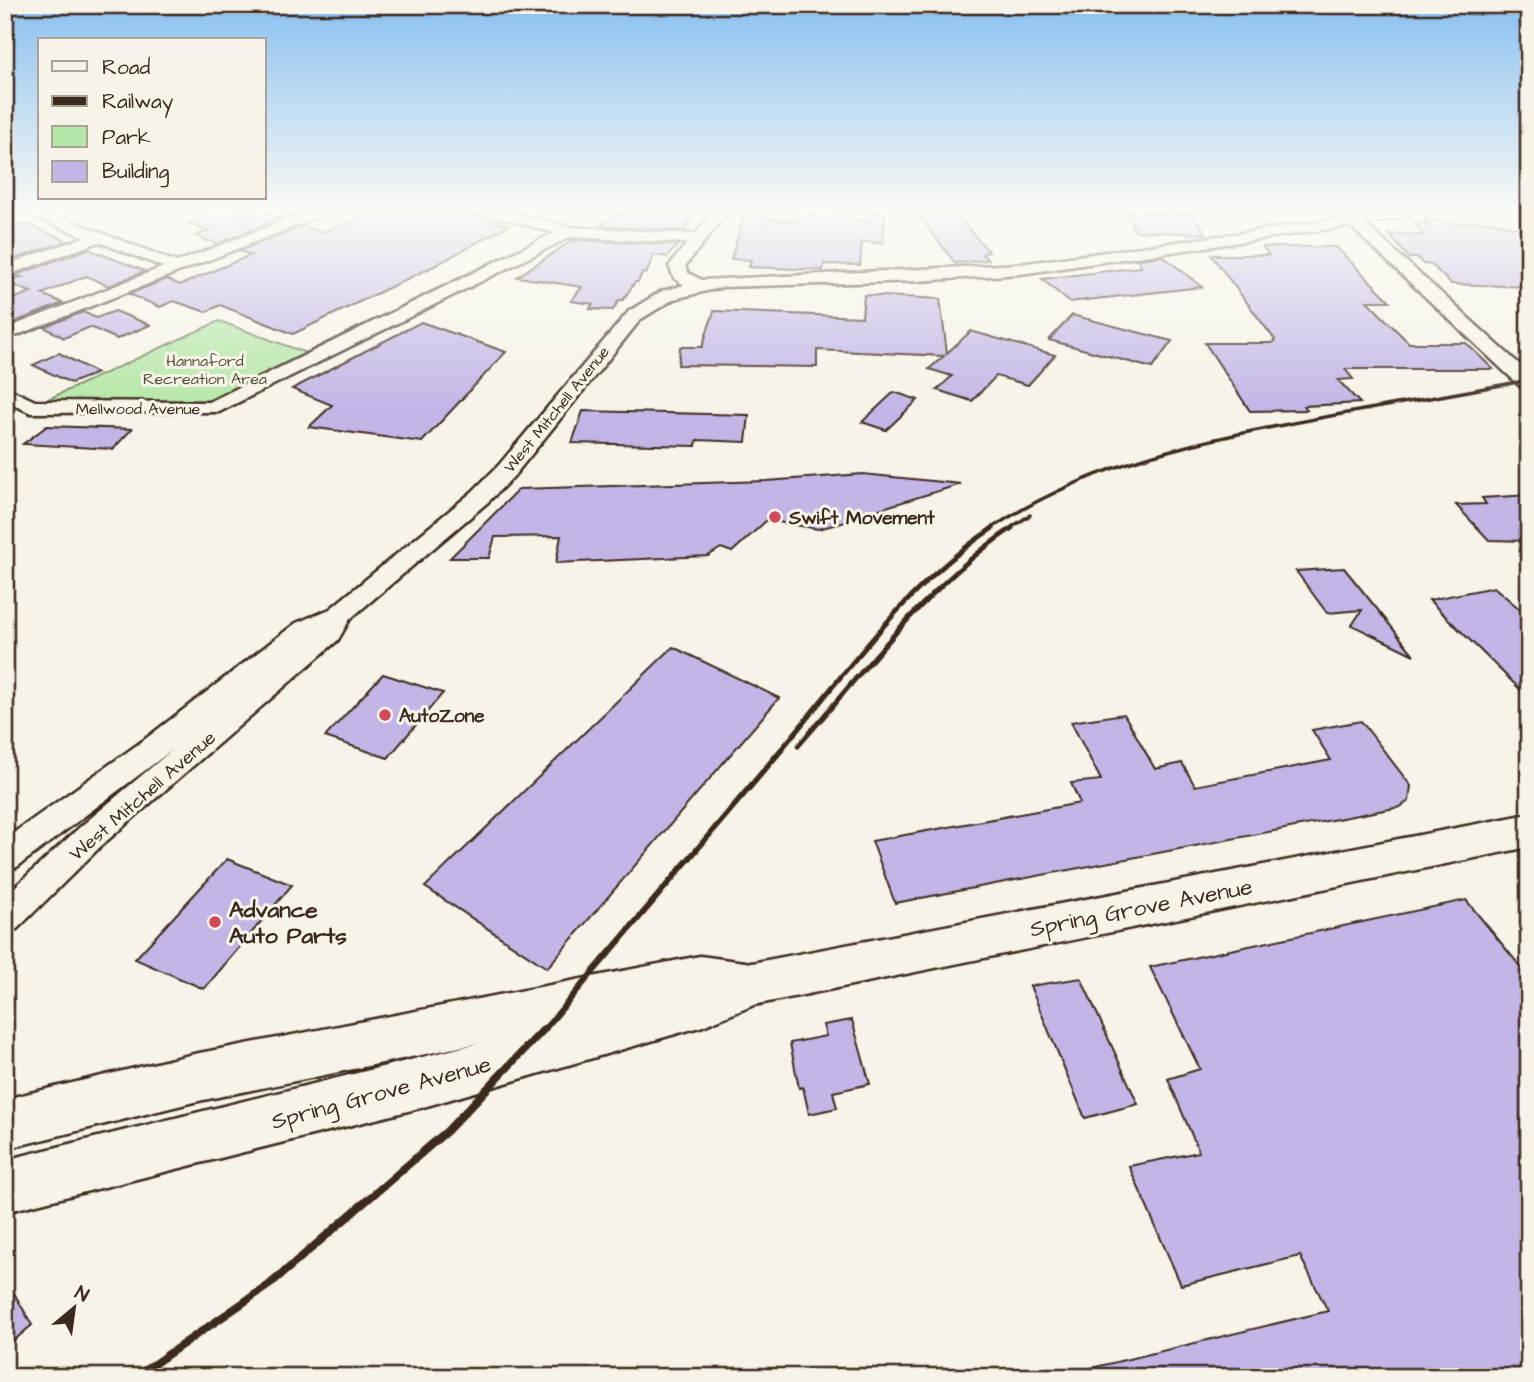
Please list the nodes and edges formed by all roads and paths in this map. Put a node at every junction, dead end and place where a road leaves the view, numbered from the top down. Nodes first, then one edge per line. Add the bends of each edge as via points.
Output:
1 (150, 277) edge
2 (476, 277) edge
3 (683, 277) edge
4 (884, 277) edge
5 (1415, 277) edge
6 (702, 285) junction
7 (5, 335) edge
8 (1529, 384) edge
9 (5, 393) edge
10 (339, 615) junction
11 (1529, 830) edge
12 (5, 857) edge
13 (5, 918) edge
14 (752, 984) junction
15 (5, 1124) edge
16 (5, 1186) edge

1 - 7 street
2 - 9 street, Mellwood Avenue via 212,408 31,407
3 - 6 street
4 - 6 street, West Mitchell Avenue
5 - 8 street
6 - 10 street, West Mitchell Avenue via 668,295 635,316 506,471
10 - 12 street, West Mitchell Avenue via 305,629
10 - 13 street, West Mitchell Avenue via 329,635 91,836
11 - 14 main road, Spring Grove Avenue
14 - 15 main road, Spring Grove Avenue via 700,977 194,1078
14 - 16 main road, Spring Grove Avenue via 703,1004 420,1084

